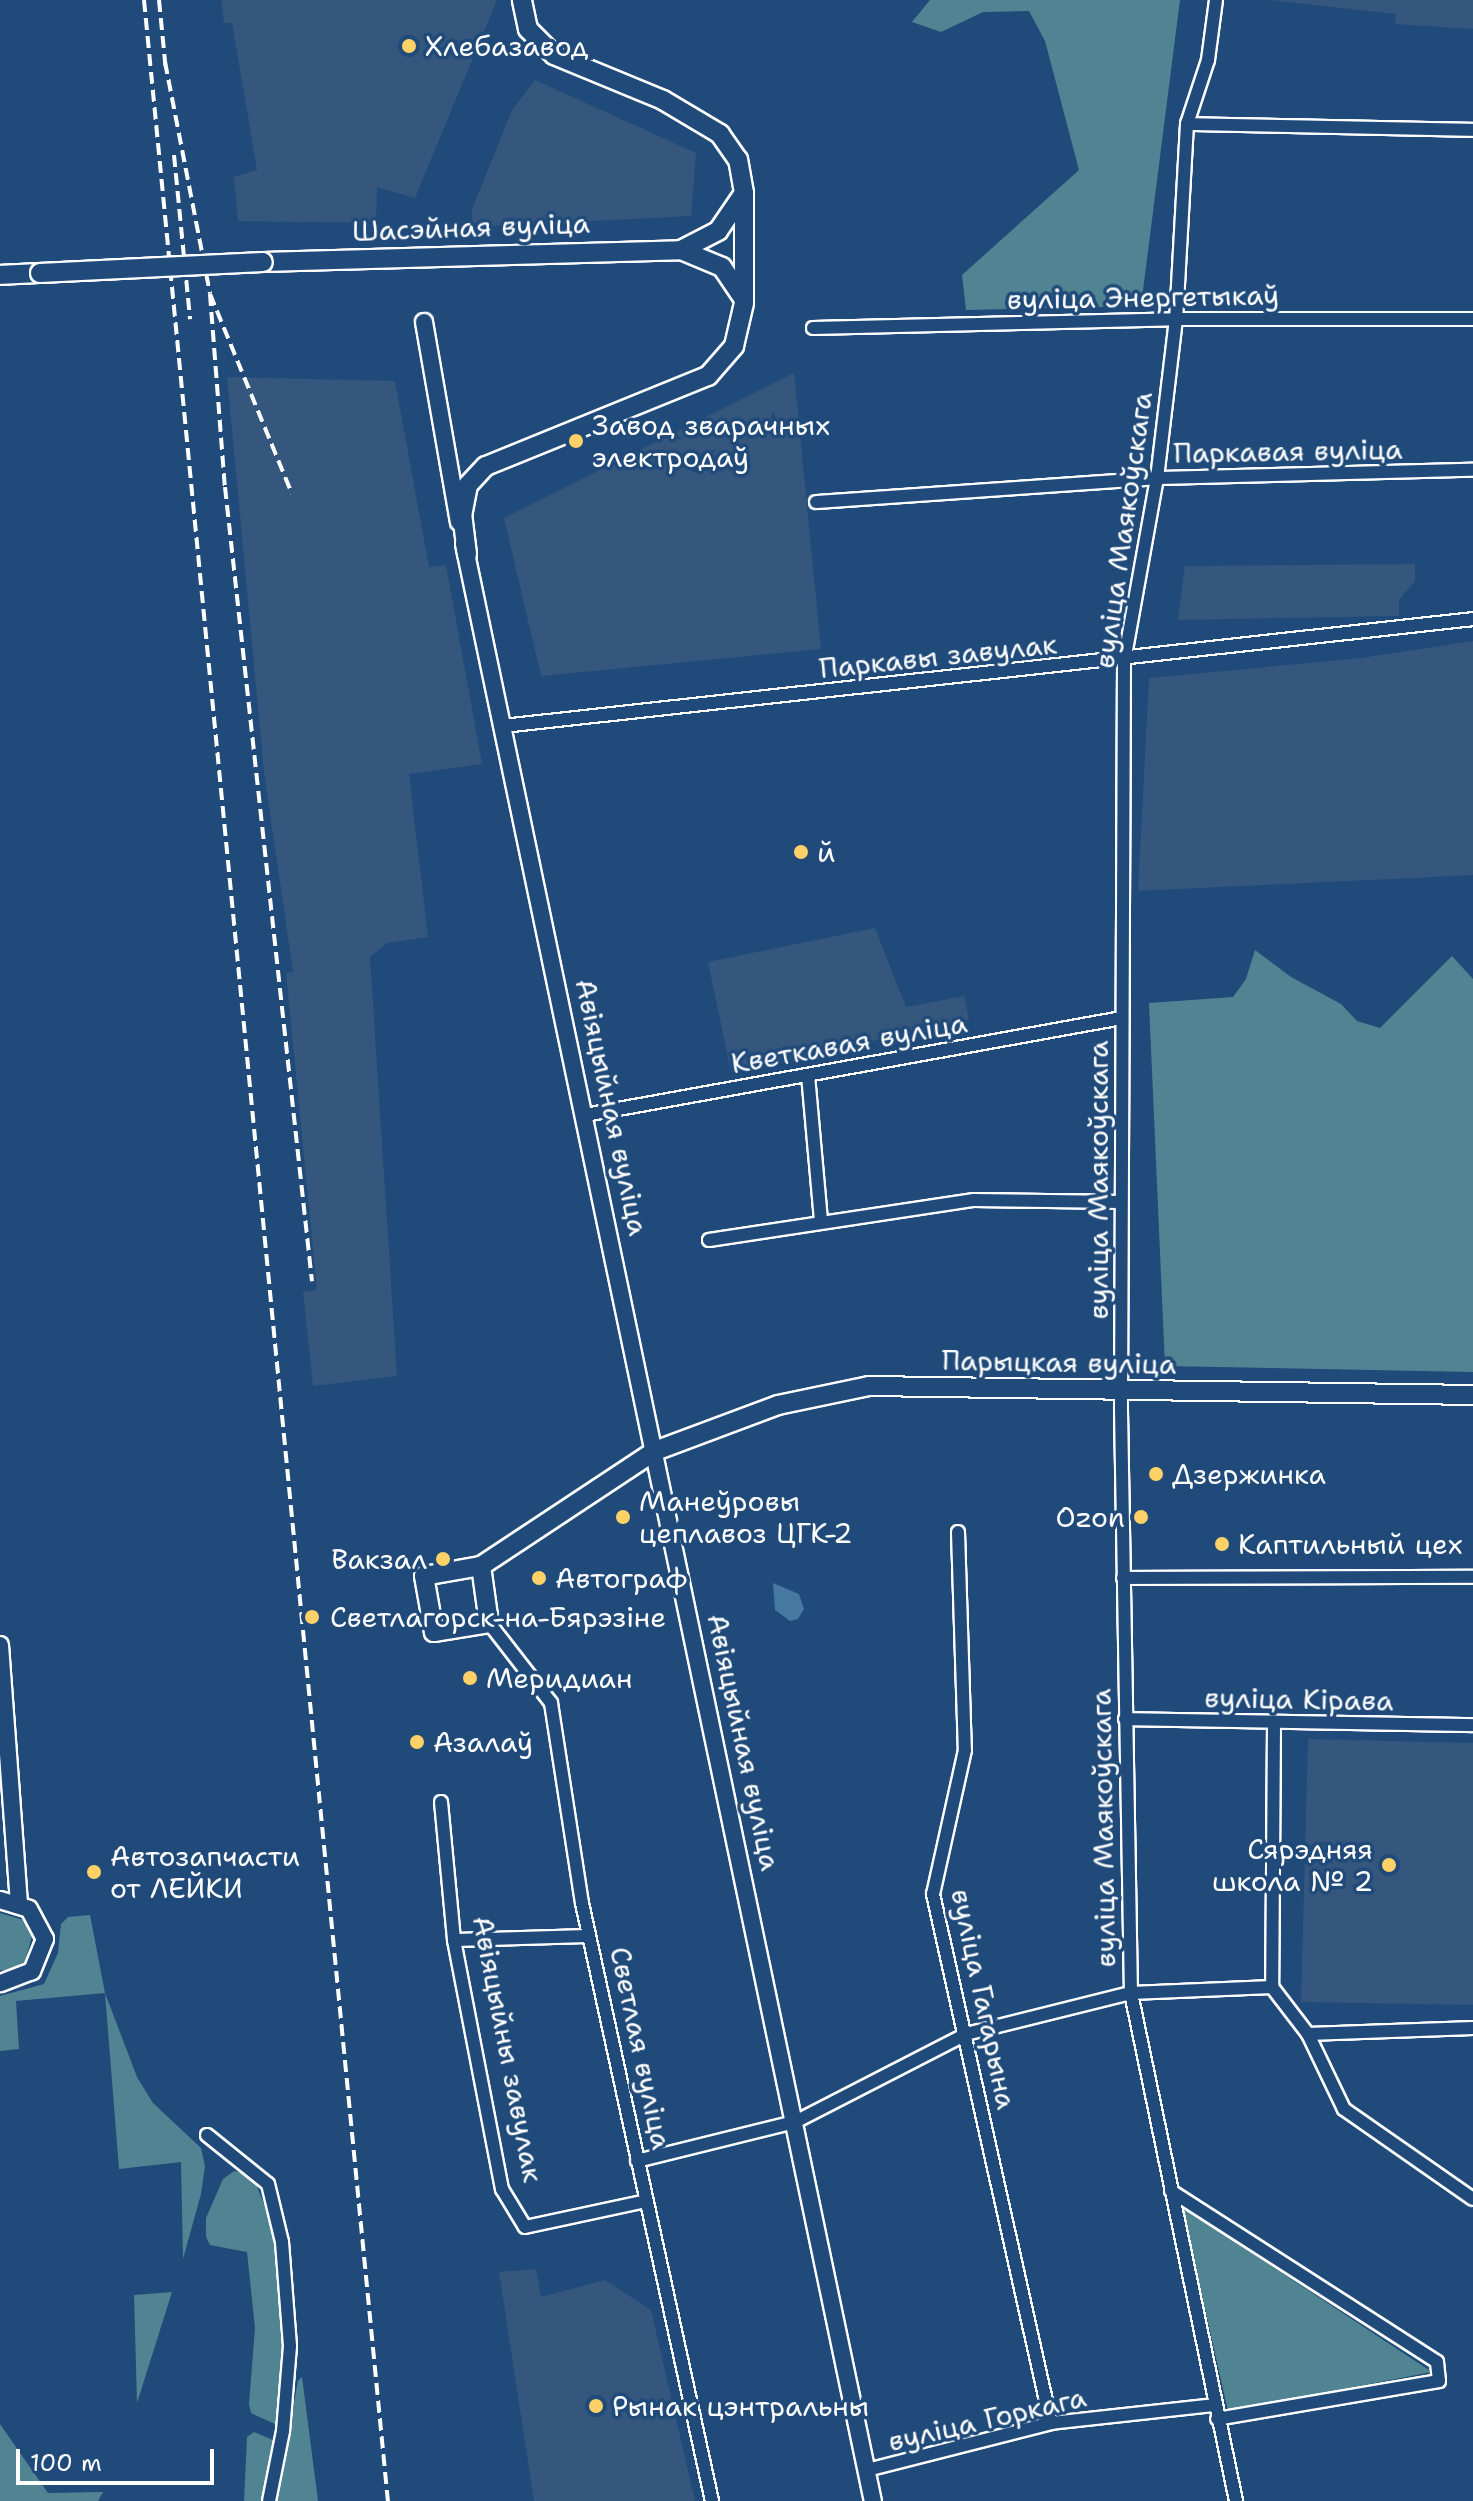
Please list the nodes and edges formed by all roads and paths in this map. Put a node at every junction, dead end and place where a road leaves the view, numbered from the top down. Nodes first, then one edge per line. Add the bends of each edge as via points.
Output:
1 (522, 0) edge
2 (1216, 0) edge
3 (1187, 124) junction
4 (1473, 130) edge
5 (744, 193) junction
6 (681, 250) junction
7 (0, 275) edge
8 (744, 303) junction
9 (1176, 319) junction
10 (1473, 319) edge
11 (424, 322) dead end
12 (813, 328) dead end
13 (1473, 470) edge
14 (1157, 478) junction
15 (816, 502) dead end
16 (467, 554) junction
17 (1473, 619) edge
18 (1124, 661) junction
19 (503, 726) junction
20 (1122, 1018) junction
21 (808, 1075) junction
22 (585, 1115) junction
23 (1121, 1202) junction
24 (821, 1221) junction
25 (709, 1240) dead end
26 (1120, 1392) junction
27 (1473, 1395) edge
28 (655, 1451) junction
29 (958, 1532) dead end
30 (481, 1566) junction
31 (1473, 1577) edge
32 (1123, 1578) junction
33 (489, 1623) junction
34 (0, 1645) edge
35 (1125, 1719) junction
36 (1274, 1724) junction
37 (1473, 1725) edge
38 (441, 1802) dead end
39 (0, 1900) edge
40 (19, 1903) junction
41 (589, 1936) junction
42 (454, 1940) junction
43 (0, 1983) edge
44 (1272, 1987) junction
45 (1131, 1993) junction
46 (1473, 2028) edge
47 (966, 2034) junction
48 (1308, 2034) junction
49 (795, 2122) junction
50 (207, 2135) dead end
51 (637, 2161) junction
52 (1171, 2191) junction
53 (1473, 2199) edge
54 (646, 2201) junction
55 (1214, 2405) junction
56 (1217, 2419) junction
57 (1051, 2423) junction
58 (867, 2470) junction
59 (269, 2501) edge
60 (712, 2501) edge
61 (873, 2501) edge
62 (1236, 2501) edge

1 - 5 main road, Авіяцыйная вуліца via 528,29 554,55 663,100 720,134 738,160
2 - 3 street, вуліца Маякоўскага via 1208,60
3 - 4 street
3 - 9 street, вуліца Маякоўскага
5 - 6 main road via 718,231
5 - 8 main road, Авіяцыйная вуліца
6 - 7 main road, Шасэйная вуліца, bridge
6 - 8 main road via 722,267
8 - 16 main road, Авіяцыйная вуліца via 734,346 708,376 486,466 468,485 462,516
9 - 10 street, вуліца Энергетыкаў
9 - 12 street, вуліца Энергетыкаў
9 - 14 street, вуліца Маякоўскага
11 - 16 street
13 - 14 street, Паркавая вуліца
14 - 15 street, Паркавая вуліца
14 - 18 street, вуліца Маякоўскага
16 - 19 street, Авіяцыйная вуліца
17 - 18 street, Паркавы завулак
18 - 19 street, Паркавы завулак
18 - 20 street, вуліца Маякоўскага
19 - 22 street, Авіяцыйная вуліца
20 - 21 street, Кветкавая вуліца
20 - 23 street, вуліца Маякоўскага
21 - 22 street, Кветкавая вуліца
21 - 24 street
22 - 28 street, Авіяцыйная вуліца
23 - 24 street via 974,1200
23 - 26 street, вуліца Маякоўскага
24 - 25 street
26 - 27 main road, Парыцкая вуліца
26 - 28 main road, Парыцкая вуліца via 869,1386 778,1405
26 - 32 street, вуліца Маякоўскага
28 - 30 main road
28 - 49 street, Авіяцыйная вуліца
29 - 47 street, вуліца Гагарына via 965,1750 933,1894
30 - 33 main road, Светлая вуліца
30 - 33 main road via 424,1576 434,1632
31 - 32 street
32 - 35 street, вуліца Маякоўскага
33 - 41 street, Светлая вуліца via 551,1703
34 - 40 street
35 - 36 street, вуліца Кірава
35 - 45 street, вуліца Маякоўскага
36 - 37 street, вуліца Кірава
36 - 44 street
38 - 42 street, Авіяцыйны завулак
39 - 40 street
40 - 43 street via 43,1928 44,1951 32,1971
41 - 42 street
41 - 51 street, Светлая вуліца
42 - 54 street, Авіяцыйны завулак via 502,2189 525,2227
44 - 45 street
44 - 48 street
45 - 47 street
45 - 52 street, вуліца Маякоўскага
46 - 48 street
47 - 49 street
47 - 57 street, вуліца Гагарына
48 - 53 street via 1344,2109
49 - 51 street
49 - 58 street, Авіяцыйная вуліца
50 - 59 street via 268,2184 282,2242 290,2346 283,2431
51 - 54 street, Светлая вуліца
52 - 55 street, вуліца Маякоўскага
52 - 56 street via 1437,2362 1439,2381
54 - 60 street, Светлая вуліца
55 - 56 street, вуліца Маякоўскага
55 - 57 street, вуліца Горкага
56 - 62 street, вуліца Маякоўскага
57 - 58 street, вуліца Горкага
58 - 61 street, Авіяцыйная вуліца

